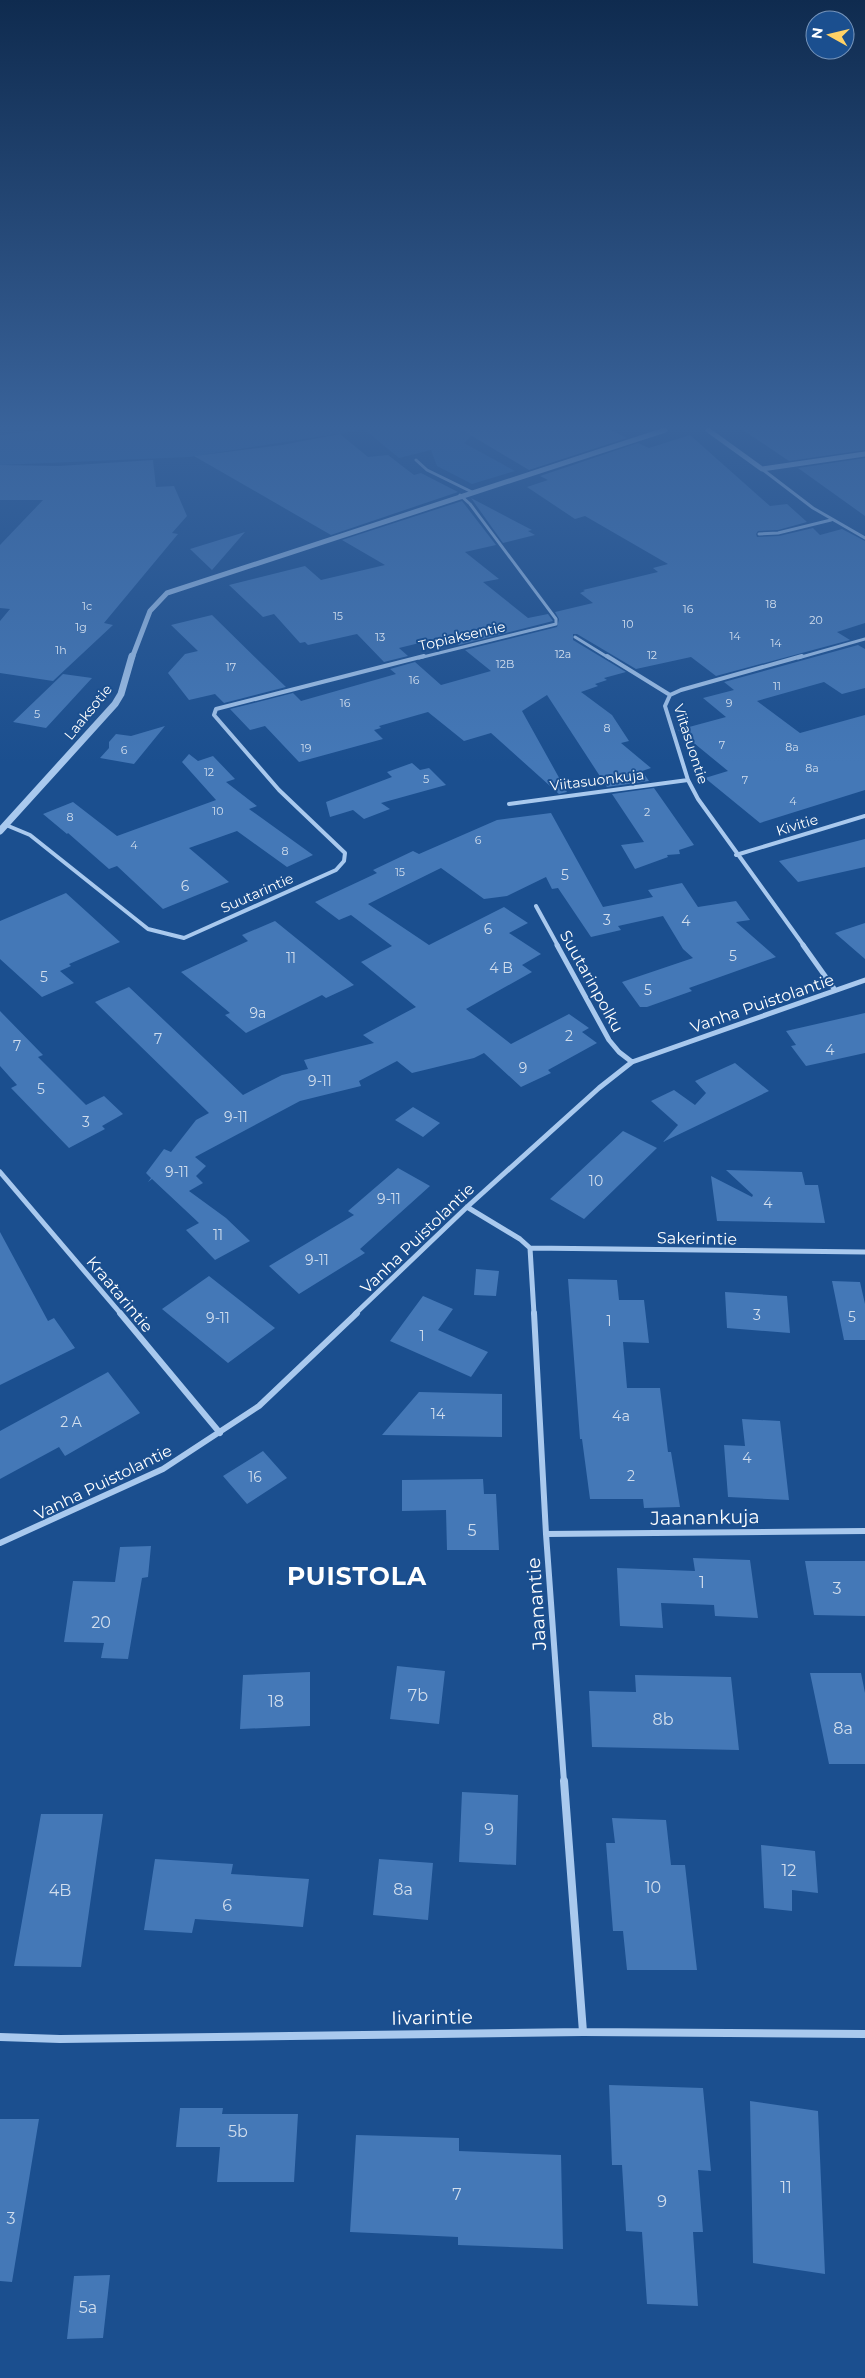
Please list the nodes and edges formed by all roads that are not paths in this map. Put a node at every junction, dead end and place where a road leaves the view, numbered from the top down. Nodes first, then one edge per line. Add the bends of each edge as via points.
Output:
1 (323, 541) edge
2 (498, 541) edge
3 (576, 637) dead end
4 (865, 639) edge
5 (670, 694) junction
6 (216, 709) joint
7 (688, 780) junction
8 (509, 804) dead end
9 (865, 816) edge
10 (6, 825) junction
11 (0, 831) edge
12 (736, 855) junction
13 (536, 906) dead end
14 (865, 980) edge
15 (835, 990) junction
16 (632, 1062) junction
17 (0, 1172) edge
18 (467, 1207) junction
19 (530, 1248) junction
20 (865, 1252) edge
21 (220, 1434) junction
22 (865, 1530) edge
23 (546, 1534) junction
24 (0, 1543) edge
25 (583, 2032) junction
26 (865, 2034) edge
27 (0, 2036) edge

1 - 10 street, Laaksotie via 159,598 150,612 122,694
2 - 6 street, Topiaksentie via 556,619 556,624
3 - 5 street
4 - 5 street, Viitasuontie
5 - 7 street, Viitasuontie via 665,706
6 - 10 street, Suutarintie via 214,715 279,790 345,852 344,861 336,870 184,938 148,929 30,835
7 - 8 street, Viitasuonkuja
7 - 12 street, Viitasuontie
9 - 12 street, Kivitie
10 - 11 street, Laaksotie
12 - 15 street, Viitasuontie
13 - 16 street, Suutarinpolku via 610,1040
14 - 15 street, Vanha Puistolantie
15 - 16 street, Vanha Puistolantie
16 - 18 street, Vanha Puistolantie
17 - 21 street, Kraatarintie
18 - 19 street
18 - 21 street, Vanha Puistolantie via 259,1406
19 - 20 street, Sakerintie
19 - 23 street, Jaanantie
21 - 24 street, Vanha Puistolantie via 163,1469
22 - 23 street, Jaanankuja
23 - 25 street, Jaanantie
25 - 26 street, Iivarintie
25 - 27 street, Iivarintie via 60,2039

